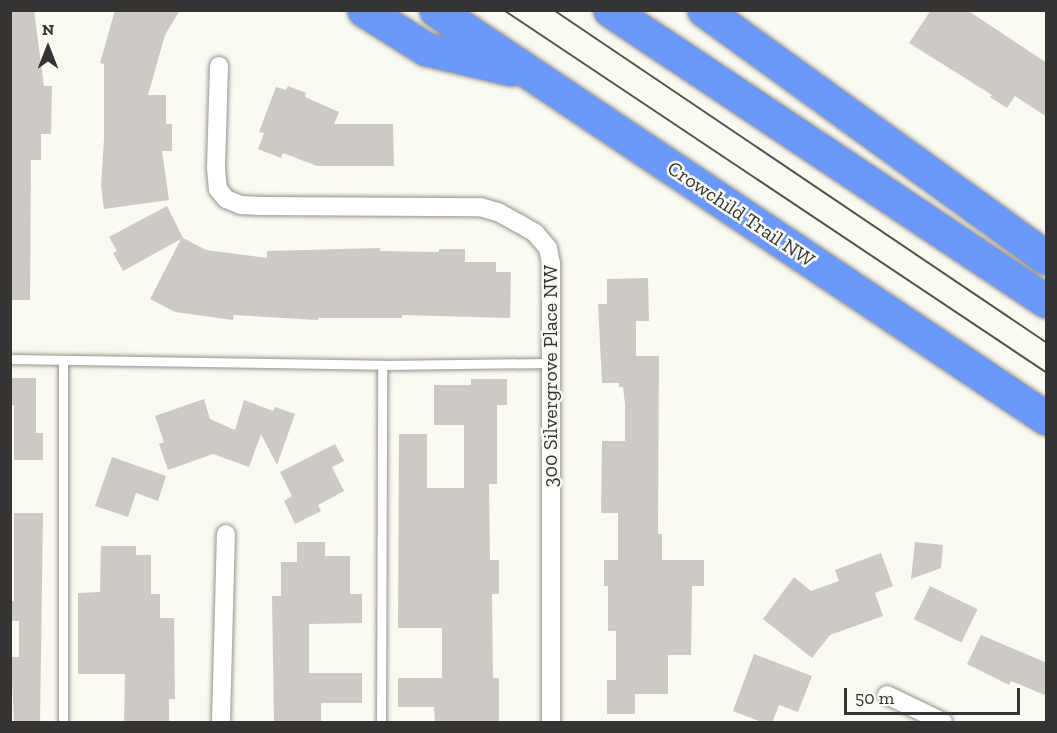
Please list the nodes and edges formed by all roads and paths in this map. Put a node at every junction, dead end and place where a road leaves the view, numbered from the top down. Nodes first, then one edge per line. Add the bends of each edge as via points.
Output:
1 (364, 10) edge
2 (436, 10) edge
3 (610, 10) edge
4 (704, 10) edge
5 (219, 66) dead end
6 (531, 74) junction
7 (1047, 258) edge
8 (1047, 301) edge
9 (10, 359) edge
10 (63, 360) junction
11 (550, 363) junction
12 (382, 365) junction
13 (1047, 418) edge
14 (226, 534) dead end
15 (887, 695) dead end
16 (63, 723) edge
17 (221, 723) edge
18 (381, 723) edge
19 (551, 723) edge
20 (943, 723) edge

1 - 6 highway via 426,49
2 - 6 highway, Crowchild Trail NW
3 - 8 highway
4 - 7 highway
5 - 11 street, 300 Silvergrove Place NW via 216,168 219,189 226,199 261,206 455,206 498,212 535,233 548,248
6 - 13 highway, Crowchild Trail NW
9 - 10 lane
10 - 12 lane
10 - 16 lane
11 - 12 lane
11 - 19 street, 300 Silvergrove Place NW
12 - 18 lane
14 - 17 street
15 - 20 street

